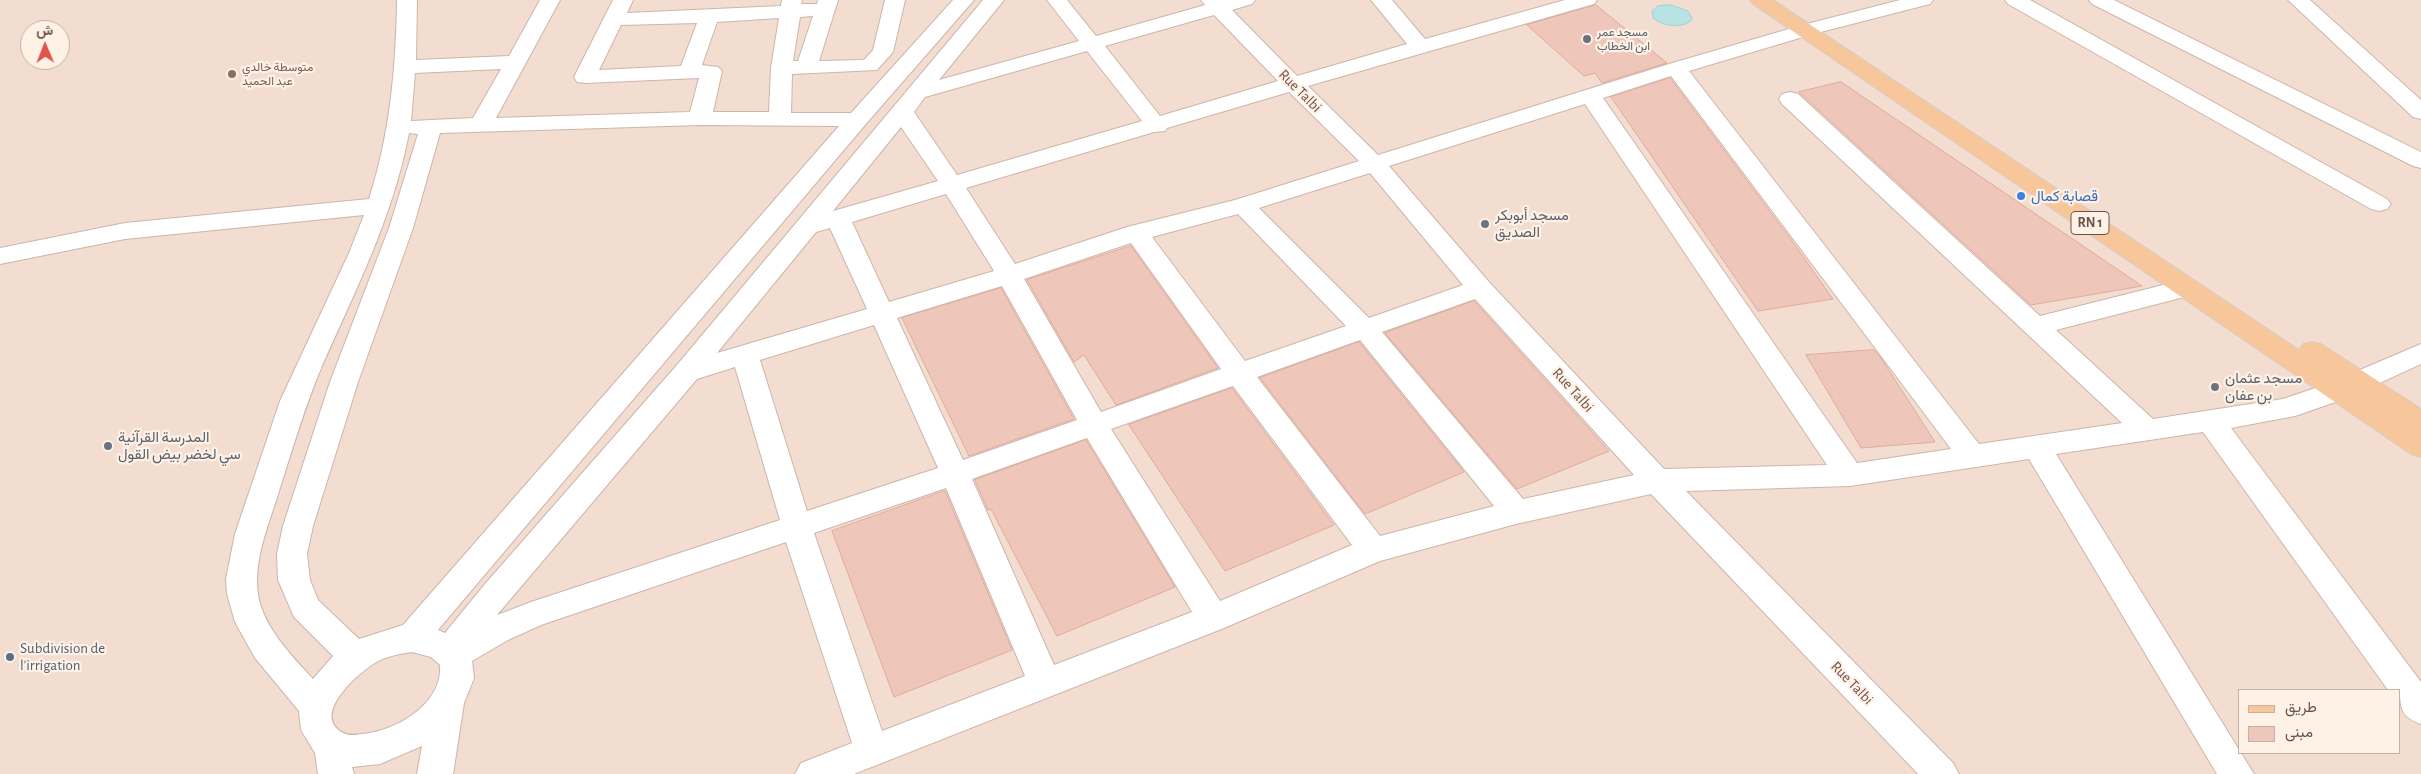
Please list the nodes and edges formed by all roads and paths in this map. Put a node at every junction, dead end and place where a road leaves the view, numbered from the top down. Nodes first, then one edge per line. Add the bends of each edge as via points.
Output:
1 (407, 0) edge
2 (550, 0) edge
3 (623, 0) edge
4 (687, 0) edge
5 (895, 0) edge
6 (964, 0) edge
7 (994, 0) edge
8 (1057, 0) edge
9 (1245, 0) edge
10 (1381, 0) edge
11 (1587, 0) edge
12 (1760, 0) edge
13 (1783, 0) edge
14 (1923, 0) edge
15 (2015, 0) edge
16 (2098, 0) edge
17 (2298, 0) edge
18 (1215, 3) edge
19 (826, 4) edge
20 (1546, 5) edge
21 (791, 6) edge
22 (710, 17) junction
23 (679, 18) junction
24 (614, 19) junction
25 (1814, 28) junction
26 (1091, 43) junction
27 (1420, 46) junction
28 (516, 62) junction
29 (407, 67) junction
30 (782, 68) junction
31 (806, 68) junction
32 (1676, 68) junction
33 (689, 72) junction
34 (1293, 84) junction
35 (1590, 95) junction
36 (1790, 99) dead end
37 (910, 102) junction
38 (2421, 112) edge
39 (700, 118) junction
40 (780, 118) junction
41 (856, 120) junction
42 (482, 123) junction
43 (431, 126) junction
44 (1157, 126) junction
45 (401, 127) junction
46 (2421, 161) edge
47 (1373, 162) junction
48 (952, 185) junction
49 (2379, 204) dead end
50 (1243, 205) junction
51 (379, 206) junction
52 (838, 218) junction
53 (806, 227) junction
54 (1136, 233) junction
55 (0, 256) edge
56 (1009, 275) junction
57 (1480, 288) junction
58 (2187, 288) junction
59 (881, 313) junction
60 (2035, 326) junction
61 (1364, 328) junction
62 (2421, 353) edge
63 (745, 354) junction
64 (687, 372) junction
65 (1238, 372) junction
66 (2348, 386) junction
67 (2210, 420) junction
68 (2421, 423) edge
69 (1094, 425) junction
70 (2147, 430) junction
71 (2421, 446) edge
72 (2037, 447) junction
73 (1974, 457) junction
74 (955, 474) junction
75 (1850, 475) junction
76 (1657, 481) junction
77 (1516, 512) junction
78 (797, 528) junction
79 (1373, 550) junction
80 (496, 593) junction
81 (531, 615) junction
82 (1213, 618) junction
83 (412, 638) junction
84 (452, 654) junction
85 (356, 657) junction
86 (1045, 683) junction
87 (447, 704) junction
88 (317, 708) junction
89 (2421, 709) edge
90 (872, 751) junction
91 (333, 760) edge
92 (435, 774) edge
93 (812, 774) edge
94 (1941, 774) edge
95 (2236, 774) edge

1 - 29 street
2 - 28 street
3 - 24 street
4 - 23 street
5 - 31 street via 883,52 870,66
6 - 41 street
7 - 37 street
8 - 26 street
9 - 18 street
10 - 27 street
11 - 20 street
12 - 25 main road, RN 1
13 - 25 main road, RN 1
14 - 25 street
15 - 49 street
16 - 46 street
17 - 38 street
18 - 26 street
18 - 34 street, Rue Talbi
19 - 21 street
19 - 31 street
20 - 27 street
21 - 22 street
21 - 30 street
22 - 23 street
22 - 33 street
23 - 24 street
24 - 33 street via 585,77
25 - 32 street
25 - 58 main road, RN 1
25 - 66 main road, RN 1
26 - 37 street
26 - 44 street
27 - 34 street
28 - 29 street
28 - 42 street
29 - 45 street
30 - 31 street
30 - 40 street
32 - 35 street
32 - 73 street
33 - 39 street via 711,71
34 - 44 street
34 - 47 street, Rue Talbi
35 - 47 street
35 - 75 street
36 - 60 street
37 - 48 street
37 - 53 street
39 - 40 street
39 - 42 street
40 - 41 street
41 - 83 street
42 - 43 street
43 - 45 street
43 - 85 street via 401,228 344,382 292,554 294,580 305,608
44 - 48 street
45 - 51 street
47 - 50 street
47 - 57 street, Rue Talbi
48 - 52 street
48 - 56 street
50 - 54 street
50 - 61 street
51 - 55 street via 125,231
51 - 88 street via 298,390 247,546 241,578 245,608 258,635
52 - 53 street
52 - 59 street
53 - 64 street
54 - 56 street
54 - 65 street
56 - 59 street
56 - 69 street
57 - 61 street
57 - 76 street, Rue Talbi
58 - 60 street
58 - 66 main road, RN 1
59 - 63 street
59 - 74 street
60 - 70 street
61 - 65 street
61 - 77 street
62 - 66 street
63 - 64 street
63 - 78 street
64 - 80 street
65 - 69 street
65 - 79 street
66 - 67 street via 2285,409
66 - 68 main road, RN 1
66 - 71 main road, RN 1
67 - 70 street
67 - 89 street
69 - 74 street
69 - 82 street
70 - 72 street
72 - 73 street
72 - 95 street
73 - 75 street
74 - 78 street
74 - 86 street
75 - 76 street
76 - 77 street
76 - 94 street, Rue Talbi
77 - 79 street
78 - 81 street
78 - 90 street
79 - 82 street
80 - 81 street via 500,606 506,610
80 - 84 street
81 - 84 street
82 - 86 street
83 - 84 street via 428,639
83 - 85 street via 384,643
84 - 87 street via 458,678
85 - 88 street via 331,681
86 - 90 street
87 - 91 street via 420,731 388,747 362,752 345,751
87 - 92 street
88 - 91 street via 315,719 318,729
90 - 93 street

